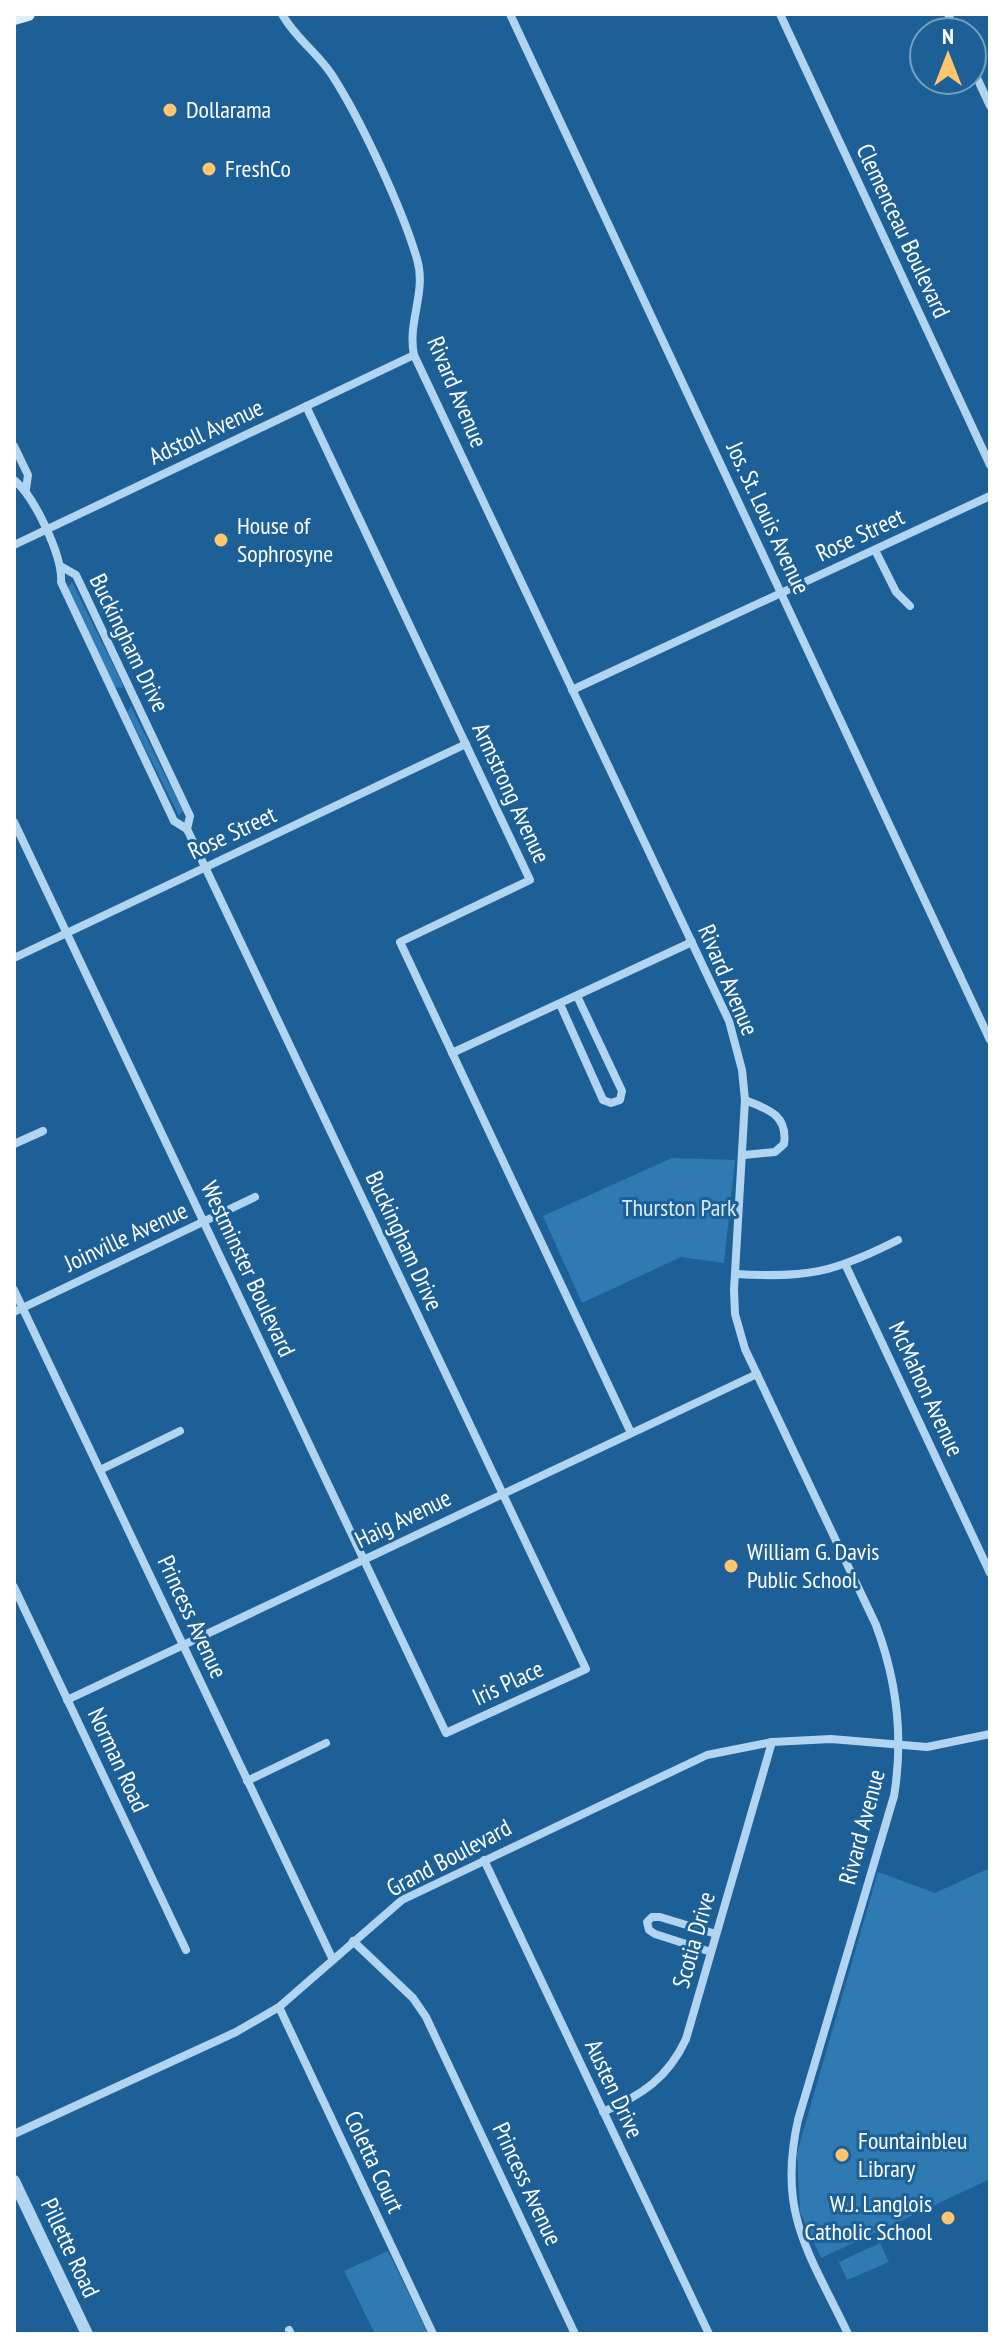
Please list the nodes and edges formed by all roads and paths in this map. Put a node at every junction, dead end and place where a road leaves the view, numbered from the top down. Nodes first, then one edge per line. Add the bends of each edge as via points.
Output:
1 (28, 14) edge
2 (282, 14) edge
3 (510, 14) edge
4 (780, 14) edge
5 (14, 18) edge
6 (414, 355) junction
7 (306, 406) junction
8 (14, 446) edge
9 (990, 465) edge
10 (14, 480) edge
11 (26, 489) junction
12 (990, 496) edge
13 (45, 530) junction
14 (14, 545) edge
15 (875, 550) junction
16 (62, 567) junction
17 (781, 593) junction
18 (910, 606) dead end
19 (572, 690) junction
20 (466, 744) junction
21 (14, 822) edge
22 (187, 829) junction
23 (205, 868) junction
24 (66, 933) junction
25 (692, 942) junction
26 (14, 958) edge
27 (577, 996) junction
28 (560, 1004) junction
29 (990, 1040) edge
30 (452, 1053) junction
31 (745, 1100) junction
32 (43, 1131) dead end
33 (14, 1144) edge
34 (744, 1155) junction
35 (255, 1197) dead end
36 (203, 1222) junction
37 (898, 1240) dead end
38 (846, 1266) junction
39 (735, 1274) junction
40 (14, 1290) edge
41 (18, 1310) edge
42 (757, 1374) junction
43 (180, 1431) dead end
44 (631, 1433) junction
45 (100, 1470) junction
46 (502, 1493) junction
47 (364, 1560) junction
48 (990, 1573) edge
49 (14, 1587) edge
50 (183, 1646) junction
51 (586, 1669) joint
52 (67, 1700) junction
53 (446, 1733) joint
54 (990, 1734) edge
55 (772, 1742) junction
56 (326, 1743) dead end
57 (899, 1747) junction
58 (247, 1781) junction
59 (484, 1860) junction
60 (716, 1934) junction
61 (353, 1941) junction
62 (186, 1950) dead end
63 (711, 1952) junction
64 (333, 1960) junction
65 (279, 2007) junction
66 (603, 2112) junction
67 (14, 2134) edge
68 (14, 2181) edge
69 (87, 2334) edge
70 (433, 2334) edge
71 (575, 2334) edge
72 (709, 2334) edge
73 (848, 2334) edge

1 - 5 main road
2 - 6 street, Rivard Avenue via 349,105 417,259 420,289 410,338
3 - 17 street, Jos. St. Louis Avenue
4 - 9 street, Clemenceau Boulevard
6 - 7 street, Adstoll Avenue
6 - 19 street, Rivard Avenue
7 - 13 street, Adstoll Avenue
7 - 20 street, Armstrong Avenue
8 - 11 street, Buckingham Drive via 28,475
10 - 11 street, Buckingham Drive
11 - 13 street, Buckingham Drive
12 - 15 street, Rose Street
13 - 14 street, Adstoll Avenue
13 - 16 street, Buckingham Drive
15 - 17 street, Rose Street
15 - 18 street via 896,592
16 - 22 street, Buckingham Drive via 61,582 174,821
16 - 22 street, Buckingham Drive via 76,575 190,816
17 - 19 street, Rose Street
17 - 29 street, Jos. St. Louis Avenue
19 - 25 street, Rivard Avenue
20 - 23 street, Rose Street
20 - 30 street, Armstrong Avenue via 530,880 400,942
21 - 24 street, Westminster Boulevard
22 - 23 street, Buckingham Drive
23 - 24 street, Rose Street
23 - 46 street, Buckingham Drive
24 - 26 street, Rose Street
24 - 36 street, Westminster Boulevard
25 - 27 street
25 - 31 street, Rivard Avenue via 729,1021
27 - 28 street
27 - 28 street via 622,1091 620,1100 603,1100
28 - 30 street
30 - 44 street, Armstrong Avenue
31 - 34 street, Rivard Avenue
31 - 34 street via 773,1111 786,1133 775,1152
32 - 33 street
34 - 39 street, Rivard Avenue
35 - 36 street, Joinville Avenue
36 - 41 street, Joinville Avenue
36 - 47 street, Westminster Boulevard
37 - 38 street
38 - 39 street via 800,1275
38 - 48 street, McMahon Avenue
39 - 42 street, Rivard Avenue via 735,1314
40 - 41 street, Princess Avenue
41 - 45 street, Princess Avenue
42 - 44 street, Haig Avenue
42 - 57 street, Rivard Avenue via 876,1625 896,1688
43 - 45 street
44 - 46 street, Haig Avenue
45 - 50 street, Princess Avenue
46 - 47 street, Haig Avenue
46 - 51 street, Buckingham Drive
47 - 50 street, Haig Avenue
47 - 53 street, Westminster Boulevard
49 - 52 street, Norman Road
50 - 52 street, Haig Avenue
50 - 58 street, Princess Avenue
51 - 53 street, Iris Place
52 - 62 street, Norman Road
54 - 57 street, Grand Boulevard via 957,1743
55 - 57 street, Grand Boulevard via 831,1739
55 - 59 street, Grand Boulevard via 707,1755
55 - 60 street, Scotia Drive
56 - 58 street
57 - 73 street, Rivard Avenue via 894,1796 798,2120 789,2173 800,2234
58 - 64 street, Princess Avenue
59 - 61 street, Grand Boulevard via 402,1900
59 - 66 street, Austen Drive
60 - 63 street, Scotia Drive
60 - 63 street via 660,1917 647,1922 655,1934
61 - 64 street, Grand Boulevard
61 - 71 street, Princess Avenue via 426,2017
63 - 66 street, Scotia Drive via 675,2064 653,2087
64 - 65 street, Grand Boulevard
65 - 67 street, Grand Boulevard
65 - 70 street, Coletta Court
66 - 72 street, Austen Drive
68 - 69 street, Pillette Road

